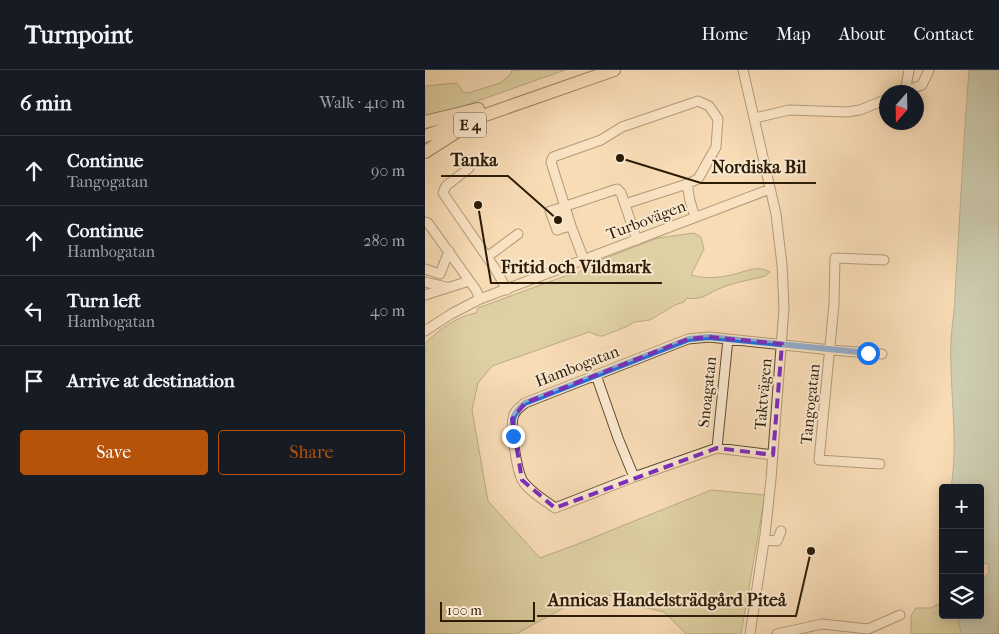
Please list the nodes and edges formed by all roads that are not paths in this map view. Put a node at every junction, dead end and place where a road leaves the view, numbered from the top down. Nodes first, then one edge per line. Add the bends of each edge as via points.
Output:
1 (592, 70) edge
2 (614, 70) edge
3 (743, 70) edge
4 (909, 70) edge
5 (929, 70) edge
6 (906, 85) edge
7 (923, 85) edge
8 (879, 102) edge
9 (498, 103) junction
10 (519, 103) junction
11 (755, 118) junction
12 (425, 122) edge
13 (425, 129) edge
14 (425, 136) edge
15 (425, 152) edge
16 (469, 168) dead end
17 (687, 184) junction
18 (770, 189) junction
19 (625, 204) junction
20 (561, 208) junction
21 (695, 217) junction
22 (425, 222) edge
23 (567, 227) junction
24 (518, 234) dead end
25 (637, 240) junction
26 (449, 251) junction
27 (487, 257) junction
28 (584, 260) junction
29 (884, 260) dead end
30 (425, 269) edge
31 (469, 280) junction
32 (425, 282) edge
33 (446, 287) junction
34 (507, 290) junction
35 (425, 294) edge
36 (480, 299) junction
37 (425, 331) edge
38 (727, 339) junction
39 (782, 344) junction
40 (831, 350) junction
41 (882, 354) dead end
42 (596, 375) junction
43 (717, 448) junction
44 (773, 454) junction
45 (880, 464) dead end
46 (634, 477) junction
47 (781, 531) dead end
48 (764, 540) junction
49 (900, 614) dead end
50 (750, 634) edge
51 (777, 634) edge

1 - 9 highway, E 4
2 - 10 highway, E 4
3 - 11 street, Taktvägen
4 - 6 street
5 - 7 street
8 - 11 street via 847,112 789,110
9 - 12 highway, E 4
9 - 13 highway, E 4
10 - 14 highway, E 4
10 - 15 highway, E 4 via 460,130
11 - 18 street, Taktvägen
16 - 27 street via 446,186 443,193
17 - 19 street
17 - 20 street via 698,179 716,147 718,120 709,106 698,101 622,127 601,140 553,157 551,162
17 - 21 street
18 - 21 street, Turbovägen
18 - 39 street, Taktvägen via 782,265
19 - 20 street via 617,189
19 - 25 street
20 - 23 street
20 - 23 street via 550,211 557,230
21 - 25 street, Turbovägen
22 - 26 street
23 - 28 street
24 - 27 street
25 - 28 street, Turbovägen
26 - 30 street via 440,274
26 - 31 street
27 - 34 street
28 - 34 street, Turbovägen
29 - 40 street, Tangogatan via 835,258
31 - 33 street
31 - 36 street
32 - 33 street
33 - 35 street
34 - 36 street, Turbovägen
36 - 37 street, Turbovägen
38 - 39 street, Hambogatan
38 - 42 street, Hambogatan via 689,339
38 - 43 street, Snoagatan
39 - 40 street, Tangogatan
39 - 44 street, Taktvägen
40 - 41 street, Tangogatan
40 - 45 street, Tangogatan via 819,460
42 - 46 street
42 - 46 street, Hambogatan via 525,403 515,411 513,436 523,480 555,508
43 - 44 street, Hambogatan
43 - 46 street, Hambogatan
44 - 48 street, Taktvägen
47 - 48 street via 777,541
48 - 50 street, Taktvägen
49 - 51 street via 868,629 822,624

